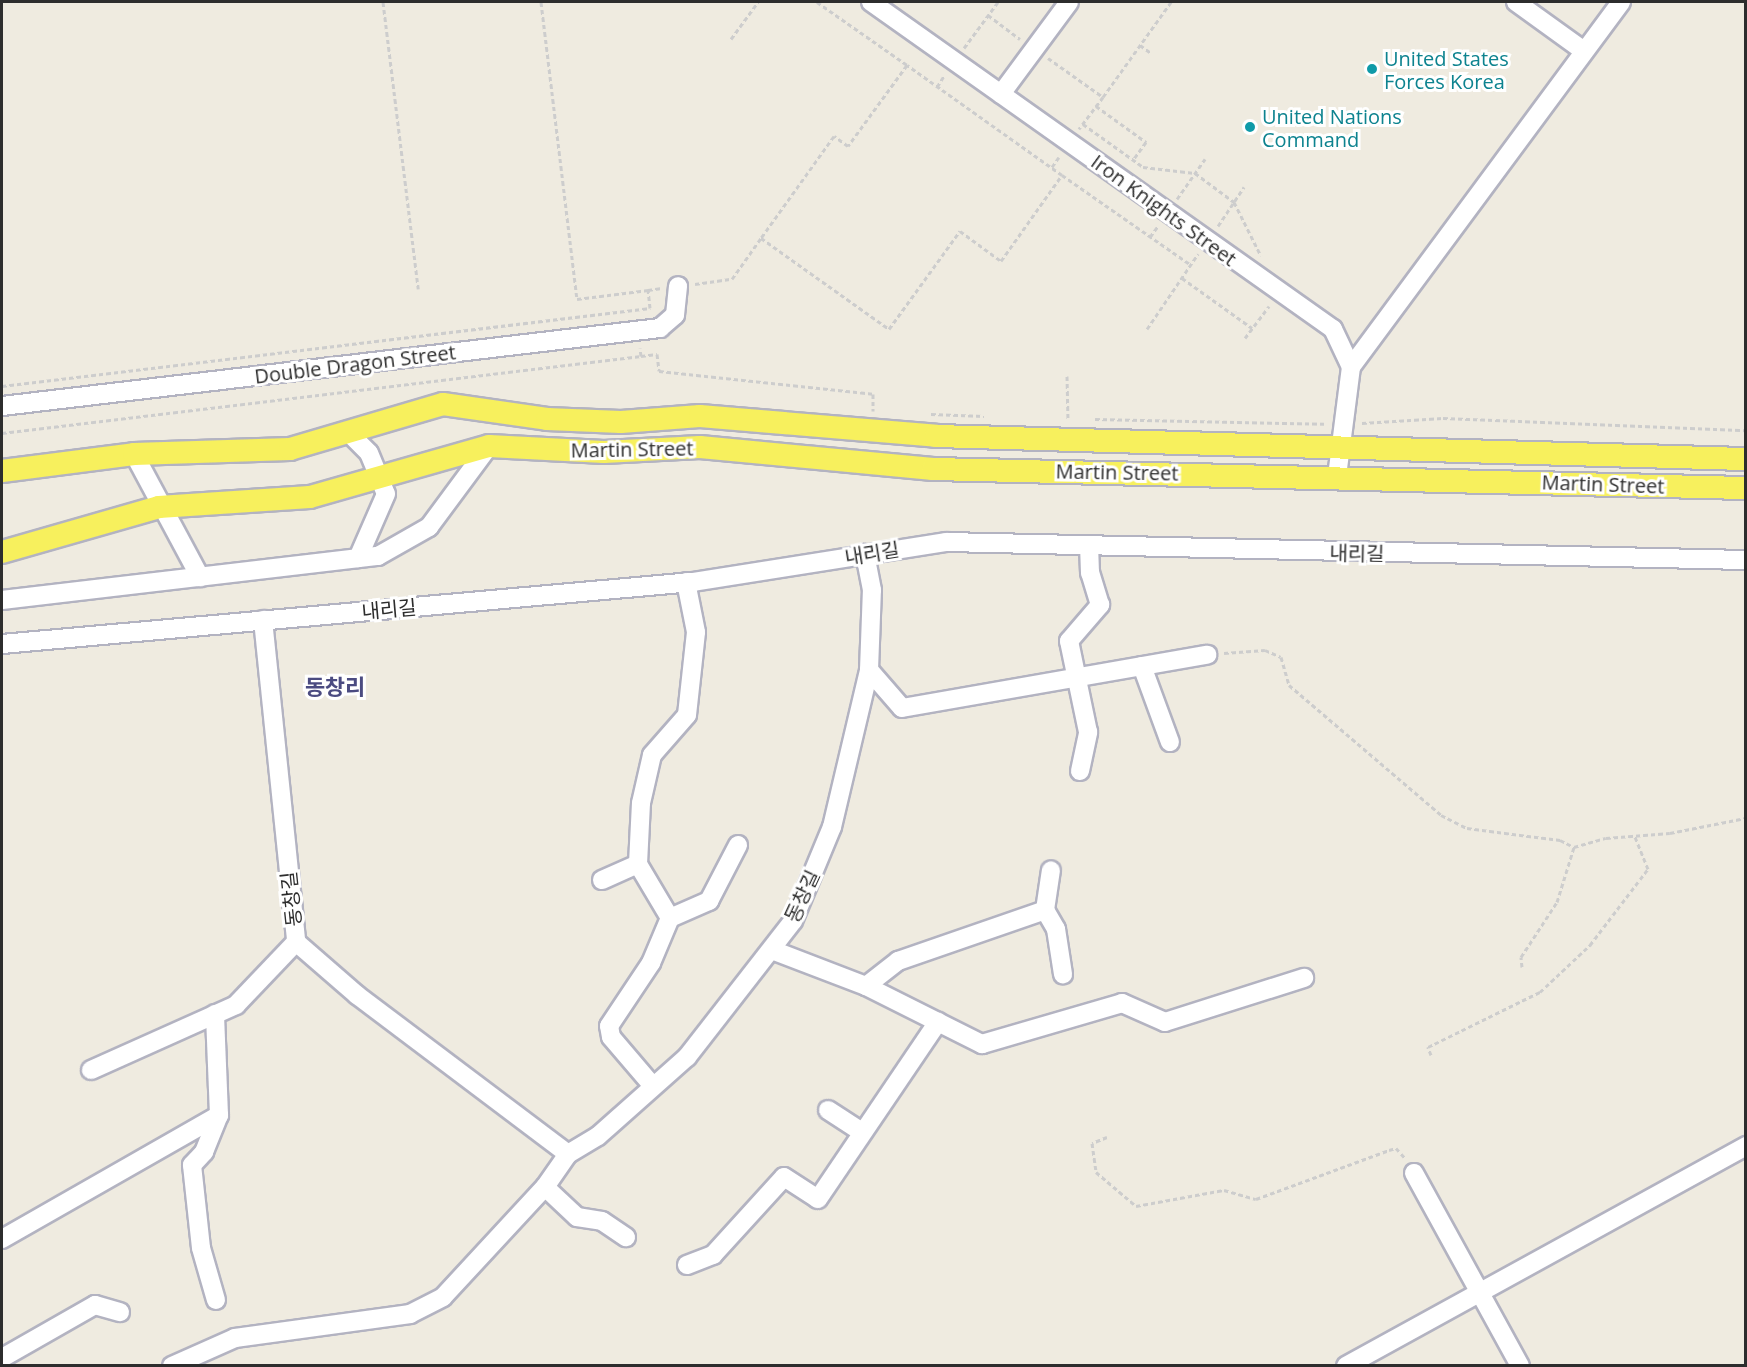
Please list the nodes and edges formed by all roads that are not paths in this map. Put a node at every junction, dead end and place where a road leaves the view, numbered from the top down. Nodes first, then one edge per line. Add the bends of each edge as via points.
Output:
1 (872, 2) edge
2 (1069, 2) edge
3 (1516, 2) edge
4 (1621, 2) edge
5 (1584, 51) junction
6 (1001, 94) junction
7 (678, 286) road end
8 (1351, 367) junction
9 (2, 406) edge
10 (351, 435) junction
11 (1342, 436) junction
12 (489, 446) junction
13 (134, 454) junction
14 (1746, 459) edge
15 (2, 471) edge
16 (381, 477) junction
17 (1337, 477) junction
18 (1746, 488) edge
19 (159, 507) junction
20 (1089, 546) junction
21 (2, 552) edge
22 (865, 554) junction
23 (358, 558) junction
24 (1746, 560) edge
25 (205, 575) junction
26 (686, 582) junction
27 (2, 600) edge
28 (264, 620) junction
29 (2, 644) edge
30 (1207, 654) road end
31 (1142, 666) junction
32 (869, 670) junction
33 (1079, 677) junction
34 (1170, 742) dead end
35 (1080, 771) dead end
36 (738, 845) dead end
37 (638, 864) junction
38 (1051, 870) dead end
39 (602, 880) dead end
40 (1045, 910) junction
41 (670, 918) junction
42 (296, 942) junction
43 (772, 950) junction
44 (1063, 974) dead end
45 (1304, 978) dead end
46 (866, 986) junction
47 (216, 1014) junction
48 (938, 1022) junction
49 (91, 1070) dead end
50 (652, 1085) junction
51 (828, 1110) dead end
52 (219, 1115) junction
53 (860, 1131) junction
54 (1746, 1146) edge
55 (163, 1150) junction
56 (568, 1154) junction
57 (192, 1165) junction
58 (1414, 1173) road end
59 (545, 1187) junction
60 (626, 1237) dead end
61 (2, 1239) edge
62 (687, 1265) dead end
63 (1480, 1292) junction
64 (216, 1300) dead end
65 (120, 1312) dead end
66 (2, 1358) edge
67 (172, 1365) edge
68 (1346, 1365) edge
69 (1520, 1365) edge

1 - 6 street, Iron Knights Street
2 - 6 street
3 - 5 street
4 - 5 street
5 - 8 street
6 - 8 street, Iron Knights Street via 1334,329
7 - 9 street, Double Dragon Street via 675,315 668,324 638,330
8 - 11 street
10 - 11 main road, Martin Street via 443,404 547,419 621,422 700,416 936,436
10 - 13 main road, Martin Street via 290,449
10 - 16 street
11 - 14 main road, Martin Street
11 - 17 street
12 - 16 main road, Martin Street
12 - 17 main road, Martin Street via 604,452 700,447 933,469
12 - 23 street via 429,527 378,556
13 - 15 main road, Martin Street
13 - 19 street
16 - 19 main road, Martin Street via 310,497
16 - 23 street via 386,494
17 - 18 main road, Martin Street
19 - 21 main road, Martin Street
19 - 25 street
20 - 22 street, 내리길 via 946,542
20 - 24 street, 내리길
20 - 33 street via 1090,573 1100,605 1069,641
22 - 26 street, 내리길
22 - 32 street, 동창길 via 872,590
23 - 25 street
25 - 27 street
26 - 28 street, 내리길
26 - 37 street via 696,632 687,715 652,755 642,803
28 - 29 street, 내리길
28 - 42 street, 동창길
30 - 31 street
31 - 33 street
31 - 34 street
32 - 33 street via 903,708
32 - 43 street, 동창길 via 832,827 793,921
33 - 35 street via 1088,732
36 - 41 street via 709,901
37 - 39 street
37 - 41 street
38 - 40 street
40 - 44 street via 1056,929
40 - 46 street via 898,960
41 - 50 street via 657,953 609,1026 611,1037
42 - 47 street via 236,1005
42 - 56 street, 동창길 via 357,995
43 - 46 street
43 - 50 street, 동창길 via 687,1057
45 - 48 street via 1165,1022 1122,1002 982,1044
46 - 48 street
47 - 49 street
47 - 52 street
48 - 53 street
50 - 56 street, 동창길 via 598,1136
51 - 53 street
52 - 55 street
52 - 57 street via 204,1152
53 - 62 street via 818,1199 784,1177 712,1255
54 - 63 street
55 - 57 street
55 - 61 street
56 - 59 street, 동창길
57 - 64 street via 201,1248
58 - 63 street
59 - 60 street via 577,1217 602,1221
59 - 67 street, 동창길 via 443,1298 427,1306 410,1314 235,1338
63 - 68 street
63 - 69 street
65 - 66 street via 95,1305

